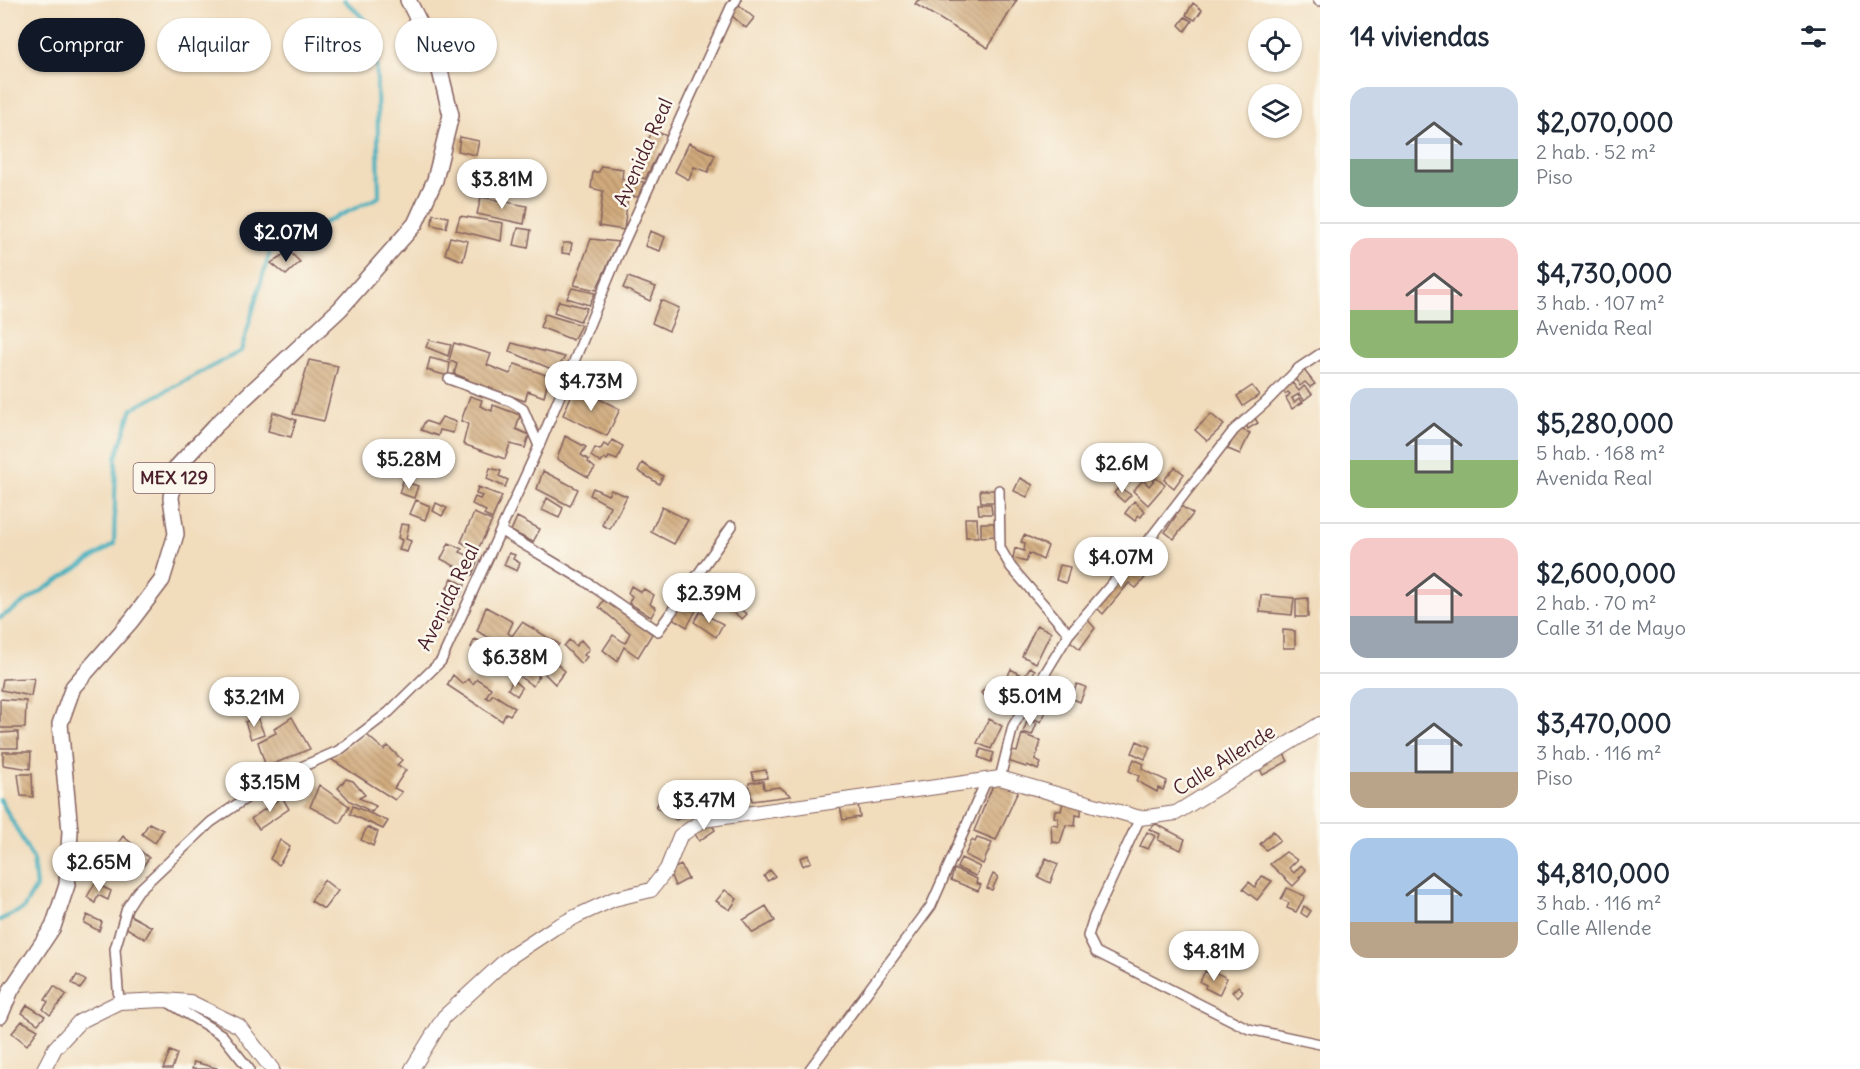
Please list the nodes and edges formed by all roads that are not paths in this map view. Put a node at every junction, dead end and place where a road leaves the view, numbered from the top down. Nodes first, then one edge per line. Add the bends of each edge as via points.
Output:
1 (408, 0) edge
2 (736, 0) edge
3 (1320, 354) edge
4 (449, 379) dead end
5 (539, 446) junction
6 (999, 490) dead end
7 (732, 526) dead end
8 (501, 531) junction
9 (1069, 634) junction
10 (1320, 724) edge
11 (993, 779) junction
12 (1140, 818) junction
13 (164, 1000) junction
14 (118, 1002) junction
15 (0, 1016) edge
16 (1320, 1044) edge
17 (44, 1069) edge
18 (249, 1069) edge
19 (272, 1069) edge
20 (412, 1069) edge
21 (810, 1069) edge

1 - 15 main road, MEX 129 via 436,55 451,114 435,180 415,225 340,309 215,426 175,470 171,498 176,534 162,580 73,687 60,724 70,831 68,885 53,927 11,990
2 - 5 street, Avenida Real via 618,255
3 - 9 street via 1299,368 1234,430 1142,549
4 - 5 street via 523,409
5 - 8 street, Avenida Real
6 - 9 street via 1000,548 1011,567
7 - 8 street via 658,631
8 - 14 street, Avenida Real via 441,661 389,712 338,751 276,778 211,822 138,891 127,908 115,949
9 - 11 street via 1013,726
10 - 12 street, Calle Allende via 1176,813
11 - 12 street
11 - 20 street via 703,820 680,836 667,869 651,890 614,899 577,916 507,959 444,1017
11 - 21 street via 931,906
12 - 16 street via 1094,917 1088,936 1096,952 1249,1029
13 - 14 street
13 - 18 street via 222,1035
13 - 19 street via 190,1002 239,1026
14 - 17 street via 79,1022 55,1048

